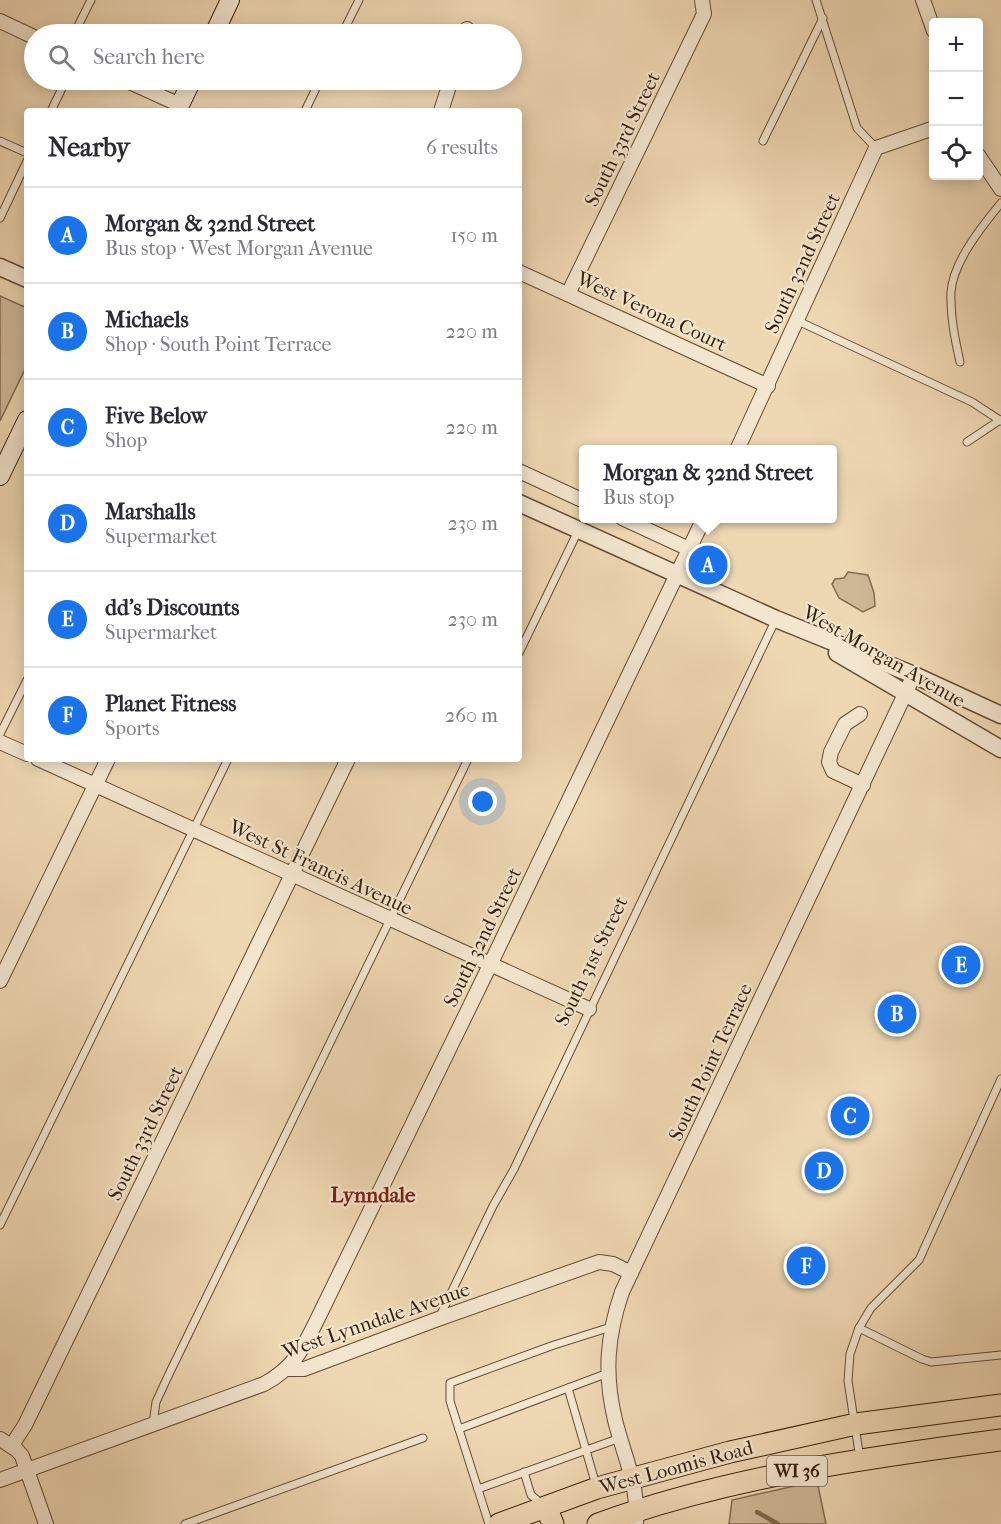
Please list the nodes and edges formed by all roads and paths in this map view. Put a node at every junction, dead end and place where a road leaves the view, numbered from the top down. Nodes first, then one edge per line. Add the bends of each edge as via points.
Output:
1 (91, 0) edge
2 (230, 0) edge
3 (358, 0) edge
4 (702, 0) edge
5 (816, 0) edge
6 (923, 0) edge
7 (823, 18) junction
8 (929, 19) edge
9 (0, 21) edge
10 (79, 24) edge
11 (218, 24) edge
12 (347, 24) edge
13 (24, 32) edge
14 (61, 90) edge
15 (144, 90) edge
16 (187, 90) edge
17 (315, 90) edge
18 (448, 90) edge
19 (52, 108) edge
20 (178, 108) edge
21 (306, 108) edge
22 (442, 108) edge
23 (929, 129) edge
24 (0, 141) edge
25 (763, 141) dead end
26 (876, 148) junction
27 (24, 152) edge
28 (983, 162) edge
29 (24, 167) edge
30 (1001, 189) edge
31 (1001, 203) edge
32 (0, 218) edge
33 (0, 267) edge
34 (522, 273) edge
35 (24, 278) edge
36 (568, 294) junction
37 (798, 321) junction
38 (960, 362) dead end
39 (768, 386) junction
40 (1000, 420) edge
41 (24, 426) edge
42 (967, 442) dead end
43 (739, 445) edge
44 (522, 472) edge
45 (0, 476) edge
46 (579, 499) edge
47 (522, 505) edge
48 (631, 523) edge
49 (702, 523) edge
50 (578, 530) junction
51 (689, 549) junction
52 (677, 574) junction
53 (776, 619) junction
54 (522, 647) edge
55 (914, 675) junction
56 (24, 686) edge
57 (906, 692) junction
58 (860, 714) dead end
59 (1001, 715) edge
60 (0, 734) edge
61 (0, 742) edge
62 (1001, 749) edge
63 (24, 753) edge
64 (45, 762) edge
65 (106, 762) edge
66 (227, 762) edge
67 (347, 762) edge
68 (467, 762) edge
69 (95, 784) junction
70 (863, 785) junction
71 (193, 830) junction
72 (292, 875) junction
73 (390, 921) junction
74 (490, 965) junction
75 (0, 981) edge
76 (589, 1009) junction
77 (1001, 1079) edge
78 (0, 1225) edge
79 (631, 1273) junction
80 (438, 1319) junction
81 (611, 1327) junction
82 (860, 1328) junction
83 (1001, 1354) edge
84 (288, 1369) junction
85 (608, 1373) junction
86 (568, 1388) junction
87 (1001, 1405) edge
88 (153, 1424) junction
89 (856, 1424) junction
90 (459, 1429) junction
91 (423, 1438) dead end
92 (620, 1438) junction
93 (1001, 1440) edge
94 (6, 1442) edge
95 (587, 1450) junction
96 (860, 1459) junction
97 (27, 1470) junction
98 (524, 1472) junction
99 (633, 1478) junction
100 (0, 1480) edge
101 (597, 1488) junction
102 (478, 1489) junction
103 (549, 1516) edge
104 (637, 1517) edge
105 (46, 1524) edge
106 (185, 1524) edge
107 (489, 1524) edge
108 (499, 1524) edge
109 (598, 1524) edge

1 - 10 lane
2 - 11 main road
3 - 12 lane
4 - 36 street, South 33rd Street via 704,14
5 - 7 lane
6 - 8 street
7 - 25 lane
7 - 26 lane via 856,128
9 - 13 street
14 - 19 lane
15 - 20 street
16 - 20 main road
17 - 21 lane
18 - 22 street
23 - 26 street
24 - 27 lane
26 - 37 street, South 32nd Street
28 - 30 street
29 - 32 lane
31 - 38 lane via 959,265 951,290
33 - 35 street
34 - 36 street, West Verona Court
36 - 39 street, West Verona Court
37 - 39 street, South 32nd Street
37 - 40 lane via 972,402
39 - 43 street, South 32nd Street
40 - 42 lane
41 - 45 main road
44 - 46 street
47 - 50 street, West Morgan Avenue
48 - 51 street
49 - 51 street, South 32nd Street
50 - 52 street, West Morgan Avenue
50 - 54 lane
51 - 52 street, South 32nd Street
52 - 53 street, West Morgan Avenue
52 - 74 street, South 32nd Street
53 - 55 street, West Morgan Avenue
53 - 57 street, West Morgan Avenue
53 - 76 lane, South 31st Street
55 - 57 street, South Point Terrace
55 - 59 street, West Morgan Avenue
56 - 60 lane
57 - 62 street, West Morgan Avenue
57 - 70 street, South Point Terrace
58 - 70 street via 845,724 829,762 833,771
61 - 63 street
64 - 69 street, West St Francis Avenue
65 - 69 street
66 - 71 lane
67 - 72 street, South 33rd Street
68 - 73 lane
69 - 71 street, West St Francis Avenue
69 - 75 street
70 - 79 street, South Point Terrace
71 - 72 street, West St Francis Avenue
71 - 78 lane
72 - 73 street, West St Francis Avenue
72 - 94 street, South 33rd Street via 21,1432
73 - 74 street, West St Francis Avenue
73 - 88 lane via 170,1372 156,1402
74 - 76 street, West St Francis Avenue
74 - 84 street, South 32nd Street via 307,1341
76 - 80 lane, South 31st Street
77 - 82 lane via 919,1260 871,1308
79 - 80 street, West Lynndale Avenue via 599,1262
79 - 81 street, South Point Terrace
80 - 84 street, West Lynndale Avenue via 304,1369
81 - 85 street, South Point Terrace
81 - 90 lane via 450,1383 450,1401
82 - 83 lane via 932,1362
82 - 89 lane via 850,1354 848,1381
84 - 88 street, West Lynndale Avenue via 264,1384
85 - 86 lane
85 - 92 street, South Point Terrace
86 - 90 lane
86 - 95 lane
87 - 89 main road, West Loomis Road / WI 36
88 - 97 street, West Lynndale Avenue
89 - 96 lane
89 - 99 main road, West Loomis Road / WI 36
90 - 102 lane
91 - 106 lane
92 - 95 lane
92 - 99 street, South Point Terrace
93 - 96 main road, West Loomis Road / WI 36
94 - 97 street, South 33rd Street via 20,1453
95 - 98 lane
95 - 101 lane
96 - 104 main road, West Loomis Road / WI 36 via 754,1480
97 - 100 street, West Lynndale Avenue
97 - 105 street, South 33rd Street
98 - 102 lane
98 - 103 lane via 531,1495
99 - 101 main road, West Loomis Road / WI 36
99 - 104 street, South Point Terrace
101 - 103 main road, West Loomis Road / WI 36
102 - 107 lane
103 - 108 main road, West Loomis Road / WI 36
104 - 109 main road, West Loomis Road / WI 36

